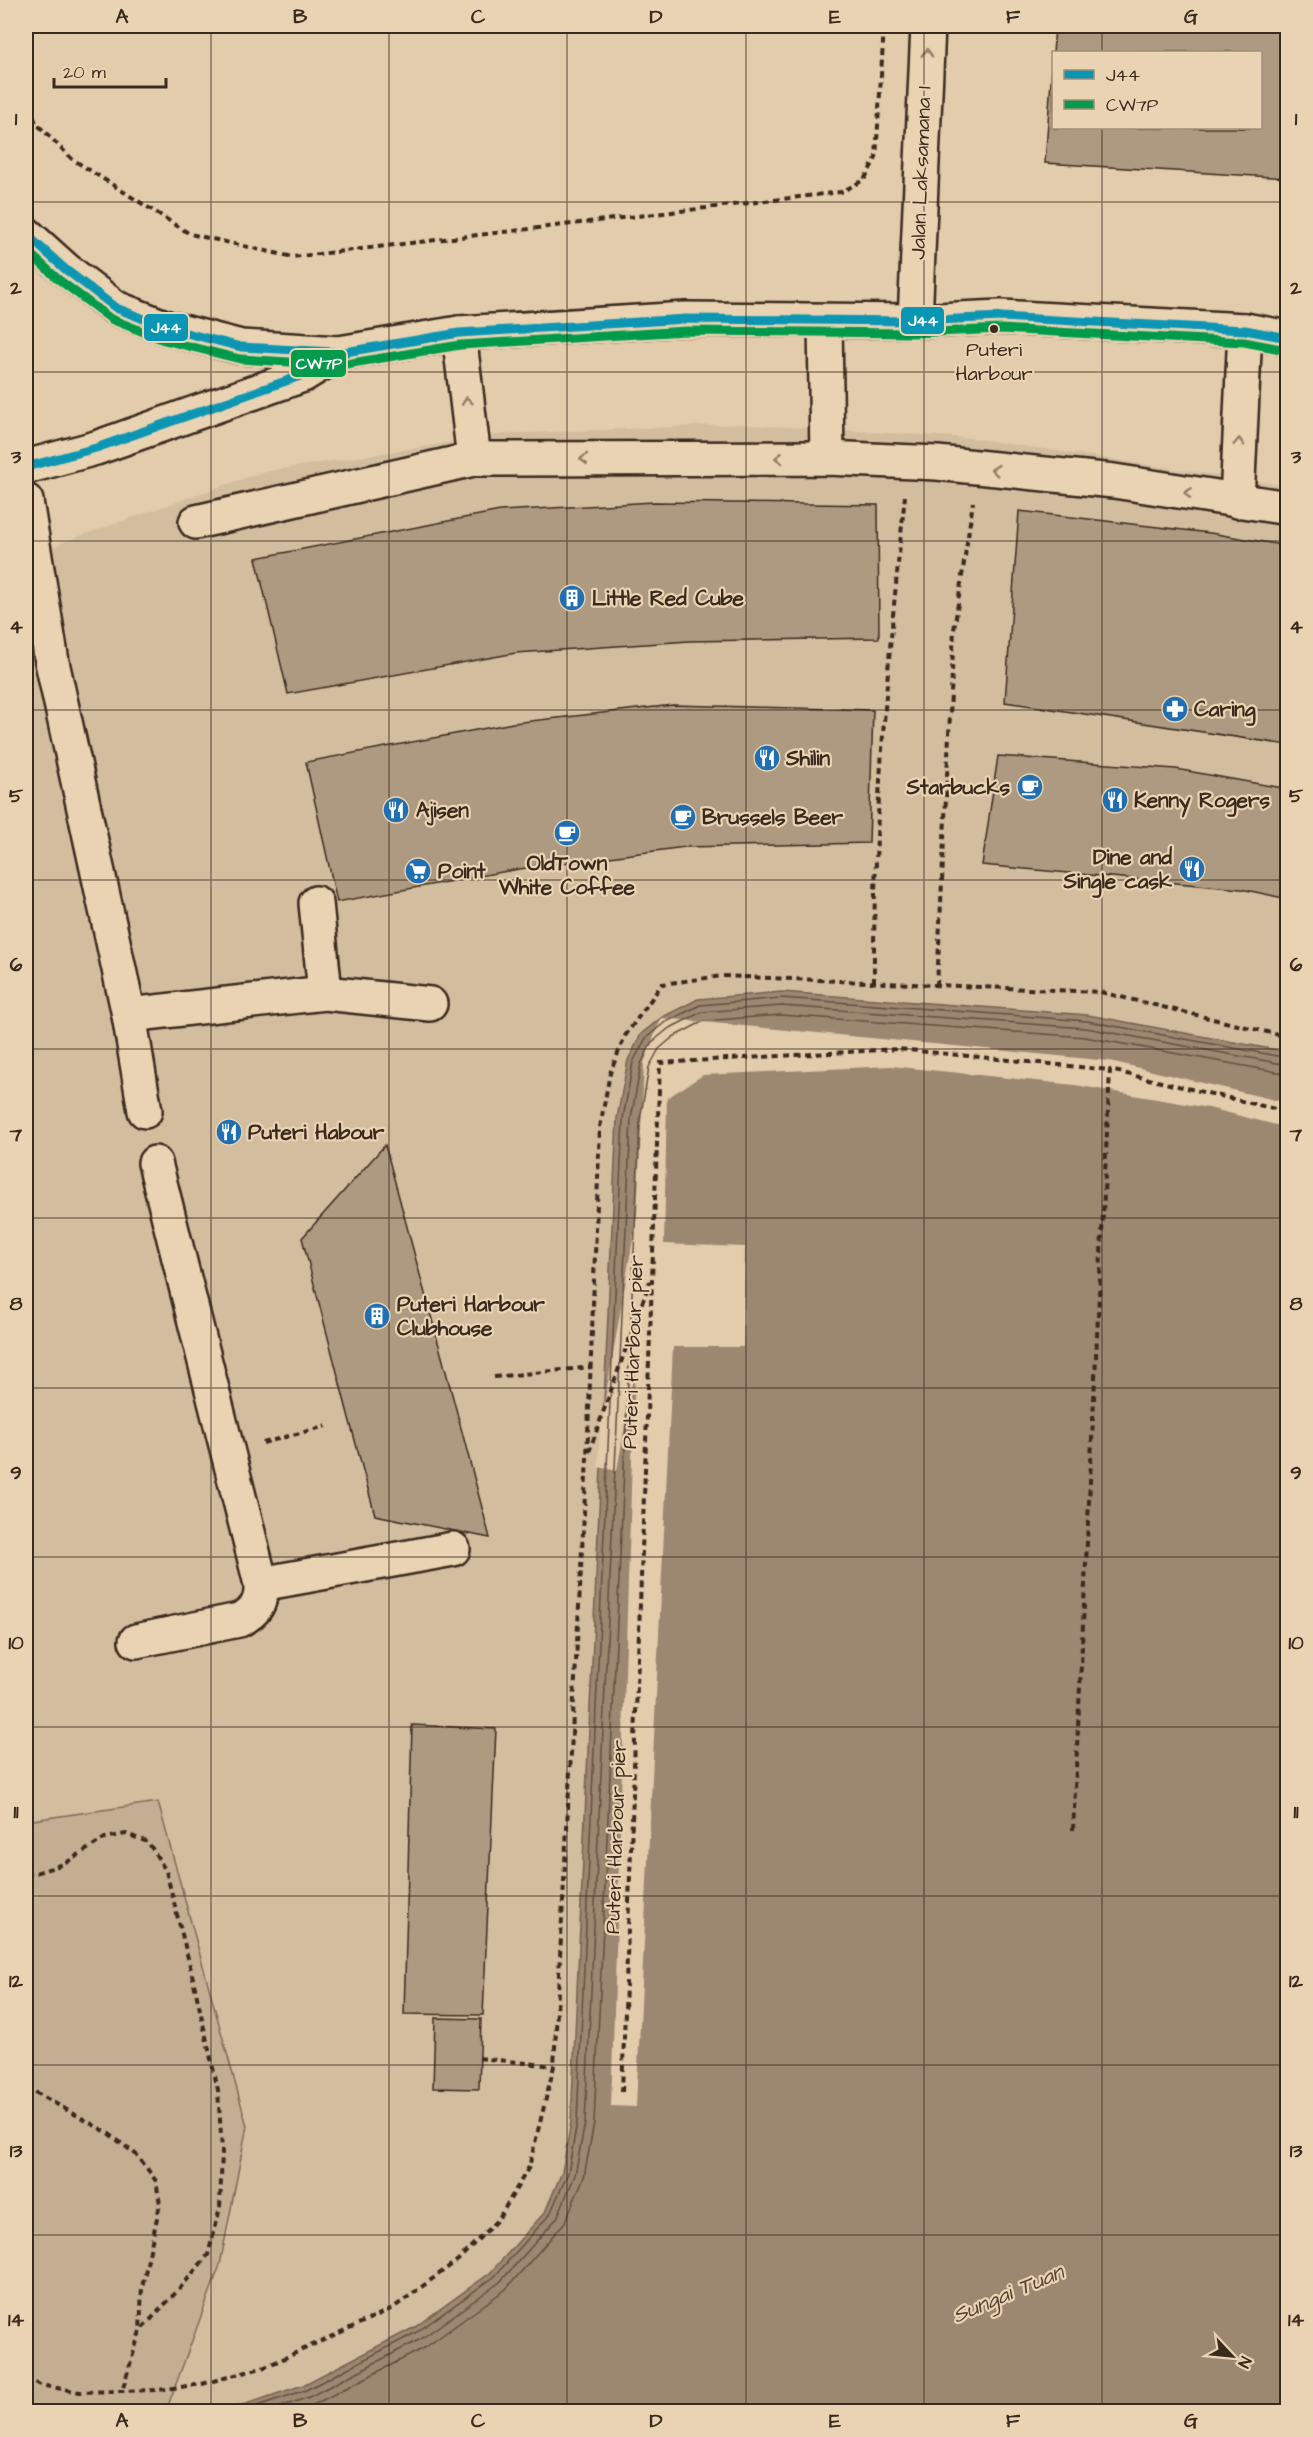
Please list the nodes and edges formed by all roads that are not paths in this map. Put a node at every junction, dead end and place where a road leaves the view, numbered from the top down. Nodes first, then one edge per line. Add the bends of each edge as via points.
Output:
1 (928, 26) edge
2 (26, 234) edge
3 (825, 321) junction
4 (915, 321) junction
5 (1245, 330) junction
6 (459, 333) junction
7 (1287, 338) edge
8 (339, 353) junction
9 (827, 458) junction
10 (474, 459) junction
11 (26, 467) edge
12 (26, 501) edge
13 (1237, 501) junction
14 (1287, 508) edge
15 (196, 522) dead end
16 (26, 614) edge
17 (52, 662) junction
18 (316, 903) dead end
19 (325, 993) junction
20 (430, 1004) dead end
21 (129, 1015) junction
22 (145, 1111) dead end
23 (154, 1163) dead end
24 (453, 1549) dead end
25 (261, 1584) junction
26 (136, 1641) dead end

4 -> 1 street, Jalan Laksamana 1
2 - 8 street via 116,308 167,328 241,347
3 - 4 street
3 - 6 street via 686,320
3 - 9 street
4 - 5 street via 1001,317
5 - 7 street
13 -> 5 street
6 - 8 street
10 -> 6 street
8 - 11 street via 303,375 96,448
9 -> 10 street
13 -> 9 street via 1114,482
10 - 15 street
12 - 17 street
13 - 14 street
16 - 17 street
17 - 21 street
18 - 19 street
19 - 20 street
19 - 21 street
21 - 22 street
23 - 25 street
24 - 25 street
25 - 26 street via 258,1606 250,1615

